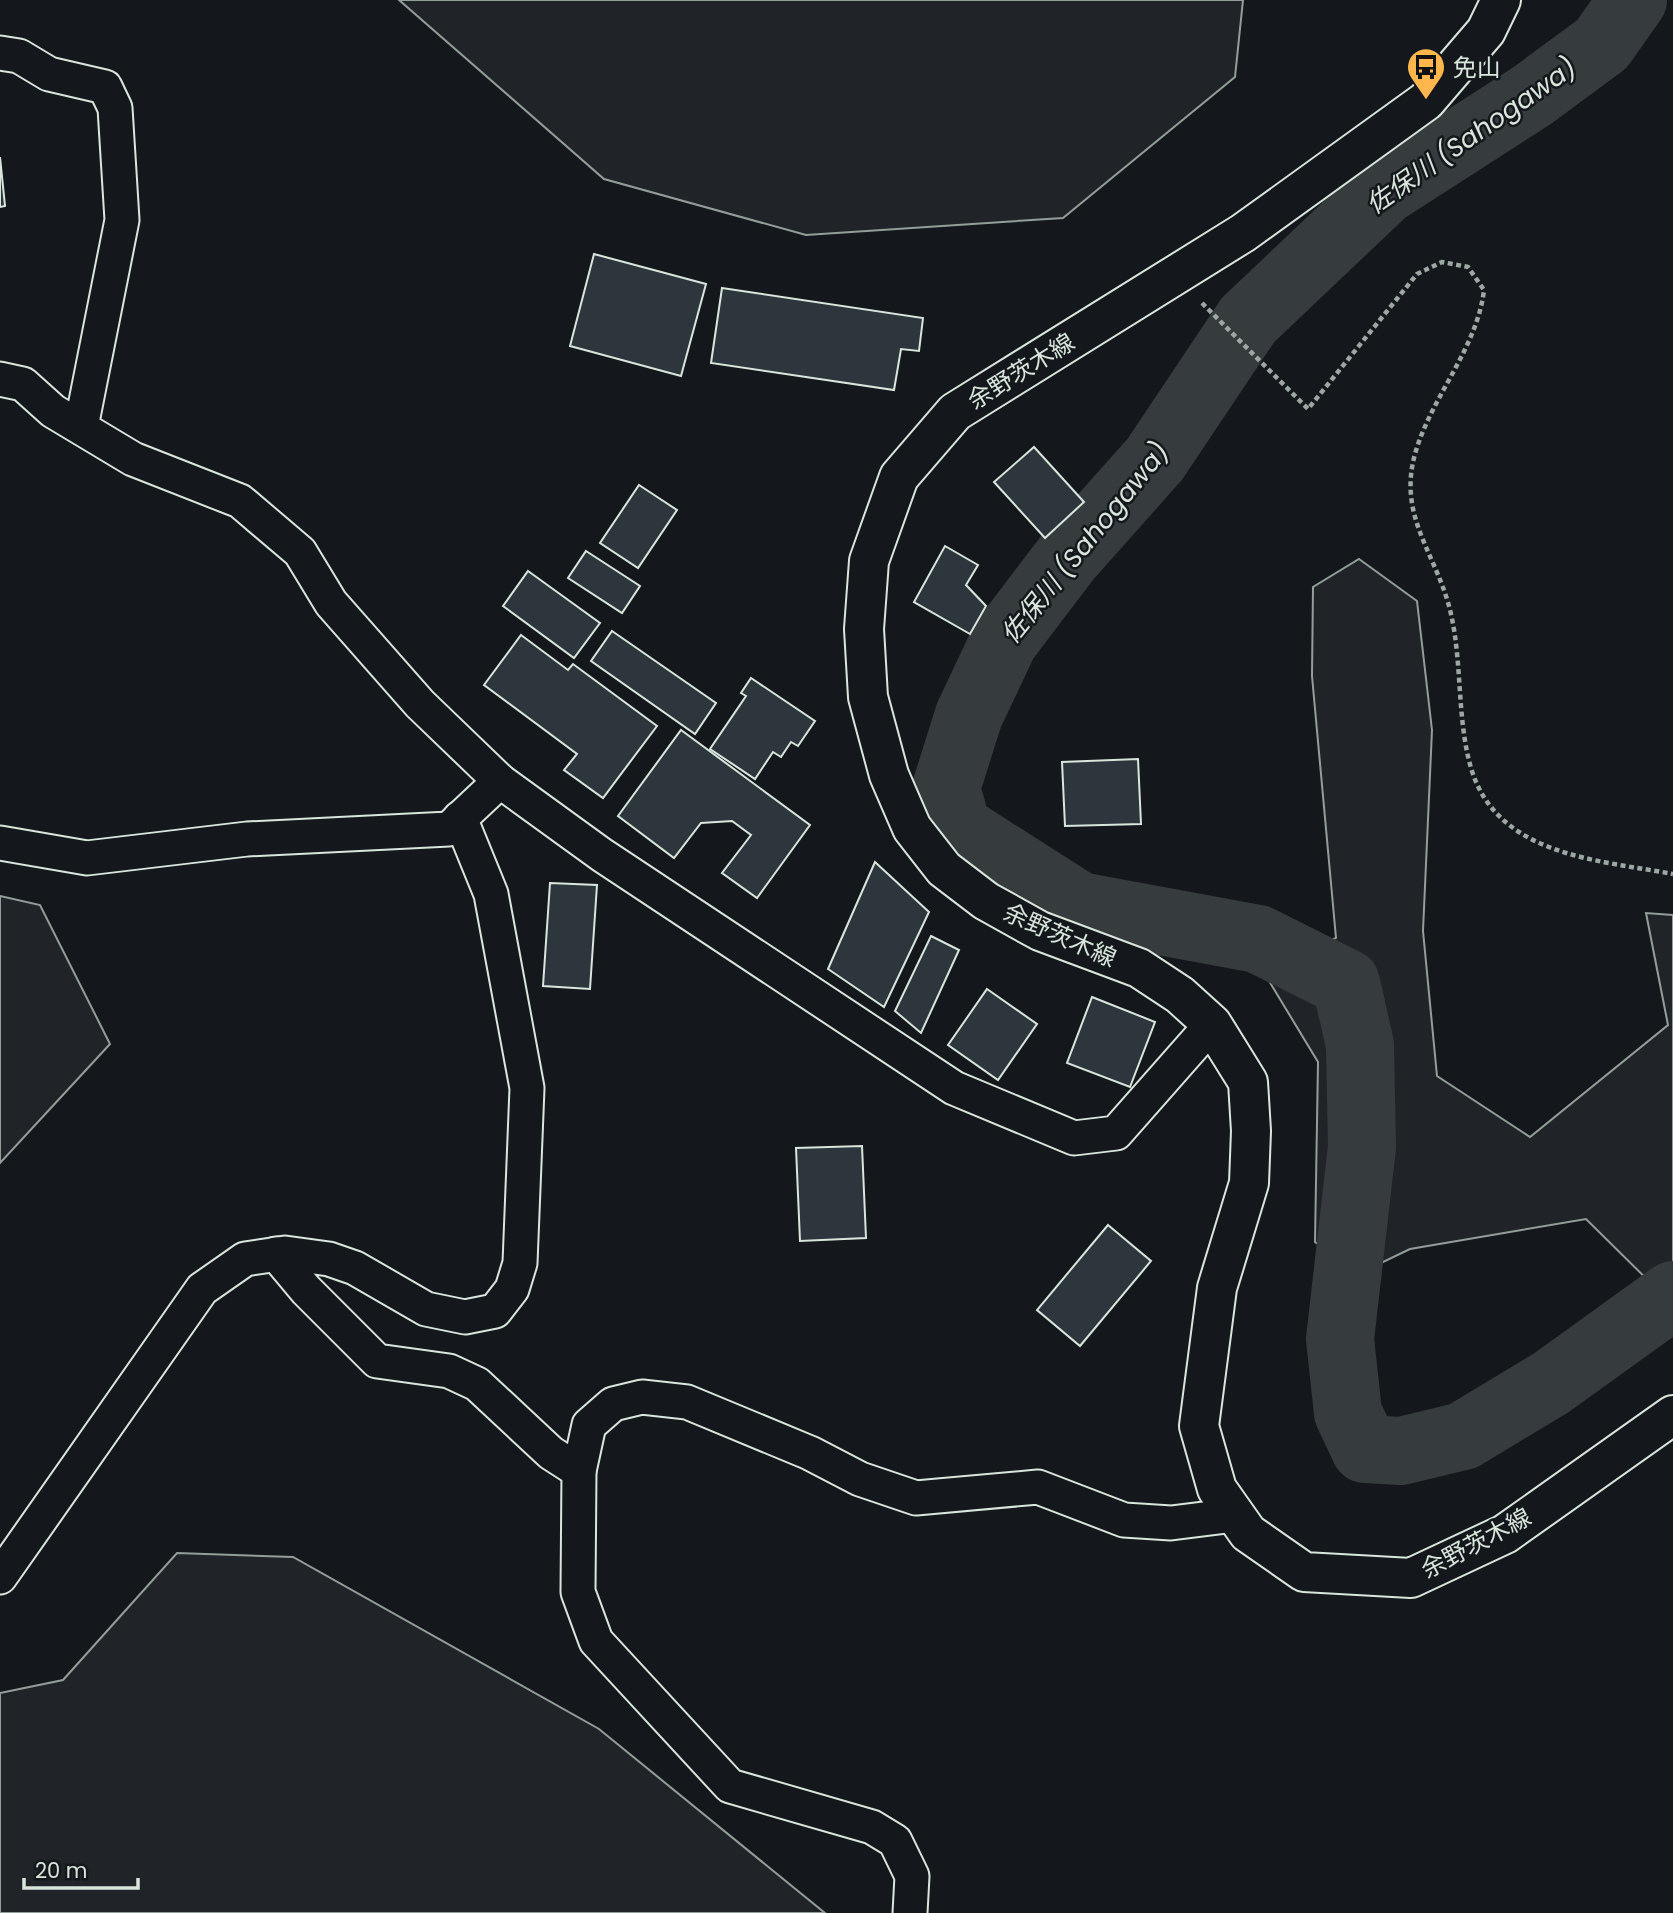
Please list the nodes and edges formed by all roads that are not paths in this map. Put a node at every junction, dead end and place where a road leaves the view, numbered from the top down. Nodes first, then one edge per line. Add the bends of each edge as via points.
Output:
1 (1501, 0) edge
2 (0, 53) edge
3 (0, 379) edge
4 (81, 427) junction
5 (500, 781) junction
6 (460, 818) junction
7 (0, 843) edge
8 (1212, 1024) junction
9 (276, 1254) junction
10 (1673, 1415) edge
11 (579, 1471) junction
12 (1235, 1515) junction
13 (0, 1577) edge
14 (910, 1913) edge

1 - 8 main road, 余野茨木線 via 1486,31 1426,101 1243,233 955,412 899,477 869,561 864,629 868,697 888,775 912,828 944,869 986,901 1040,931 1139,968 1181,995
2 - 4 street via 19,56 49,74 105,87 114,108 122,220
3 - 4 street via 23,384 53,411
4 - 5 street via 133,459 240,502 300,551 331,603 420,704
5 - 6 street
5 - 8 street via 613,863 954,1088 1074,1138 1116,1133
6 - 7 street via 449,829 247,839 87,858
6 - 9 street via 491,894 527,1088 520,1263 512,1289 495,1311 465,1317 426,1309 355,1268 329,1259
8 - 12 main road, 余野茨木線 via 1248,1082 1251,1131 1249,1183 1217,1288 1199,1426 1217,1489
9 - 11 street via 377,1360 449,1371 477,1384 551,1453
9 - 13 street via 245,1259 202,1289
10 - 12 main road, 余野茨木線 via 1505,1534 1411,1578 1304,1572 1248,1533
11 - 12 street via 589,1425 613,1404 642,1397 687,1402 916,1499 1038,1487 1124,1520 1171,1523
11 - 14 street via 578,1592 596,1641 730,1786 872,1827 895,1841 912,1875

